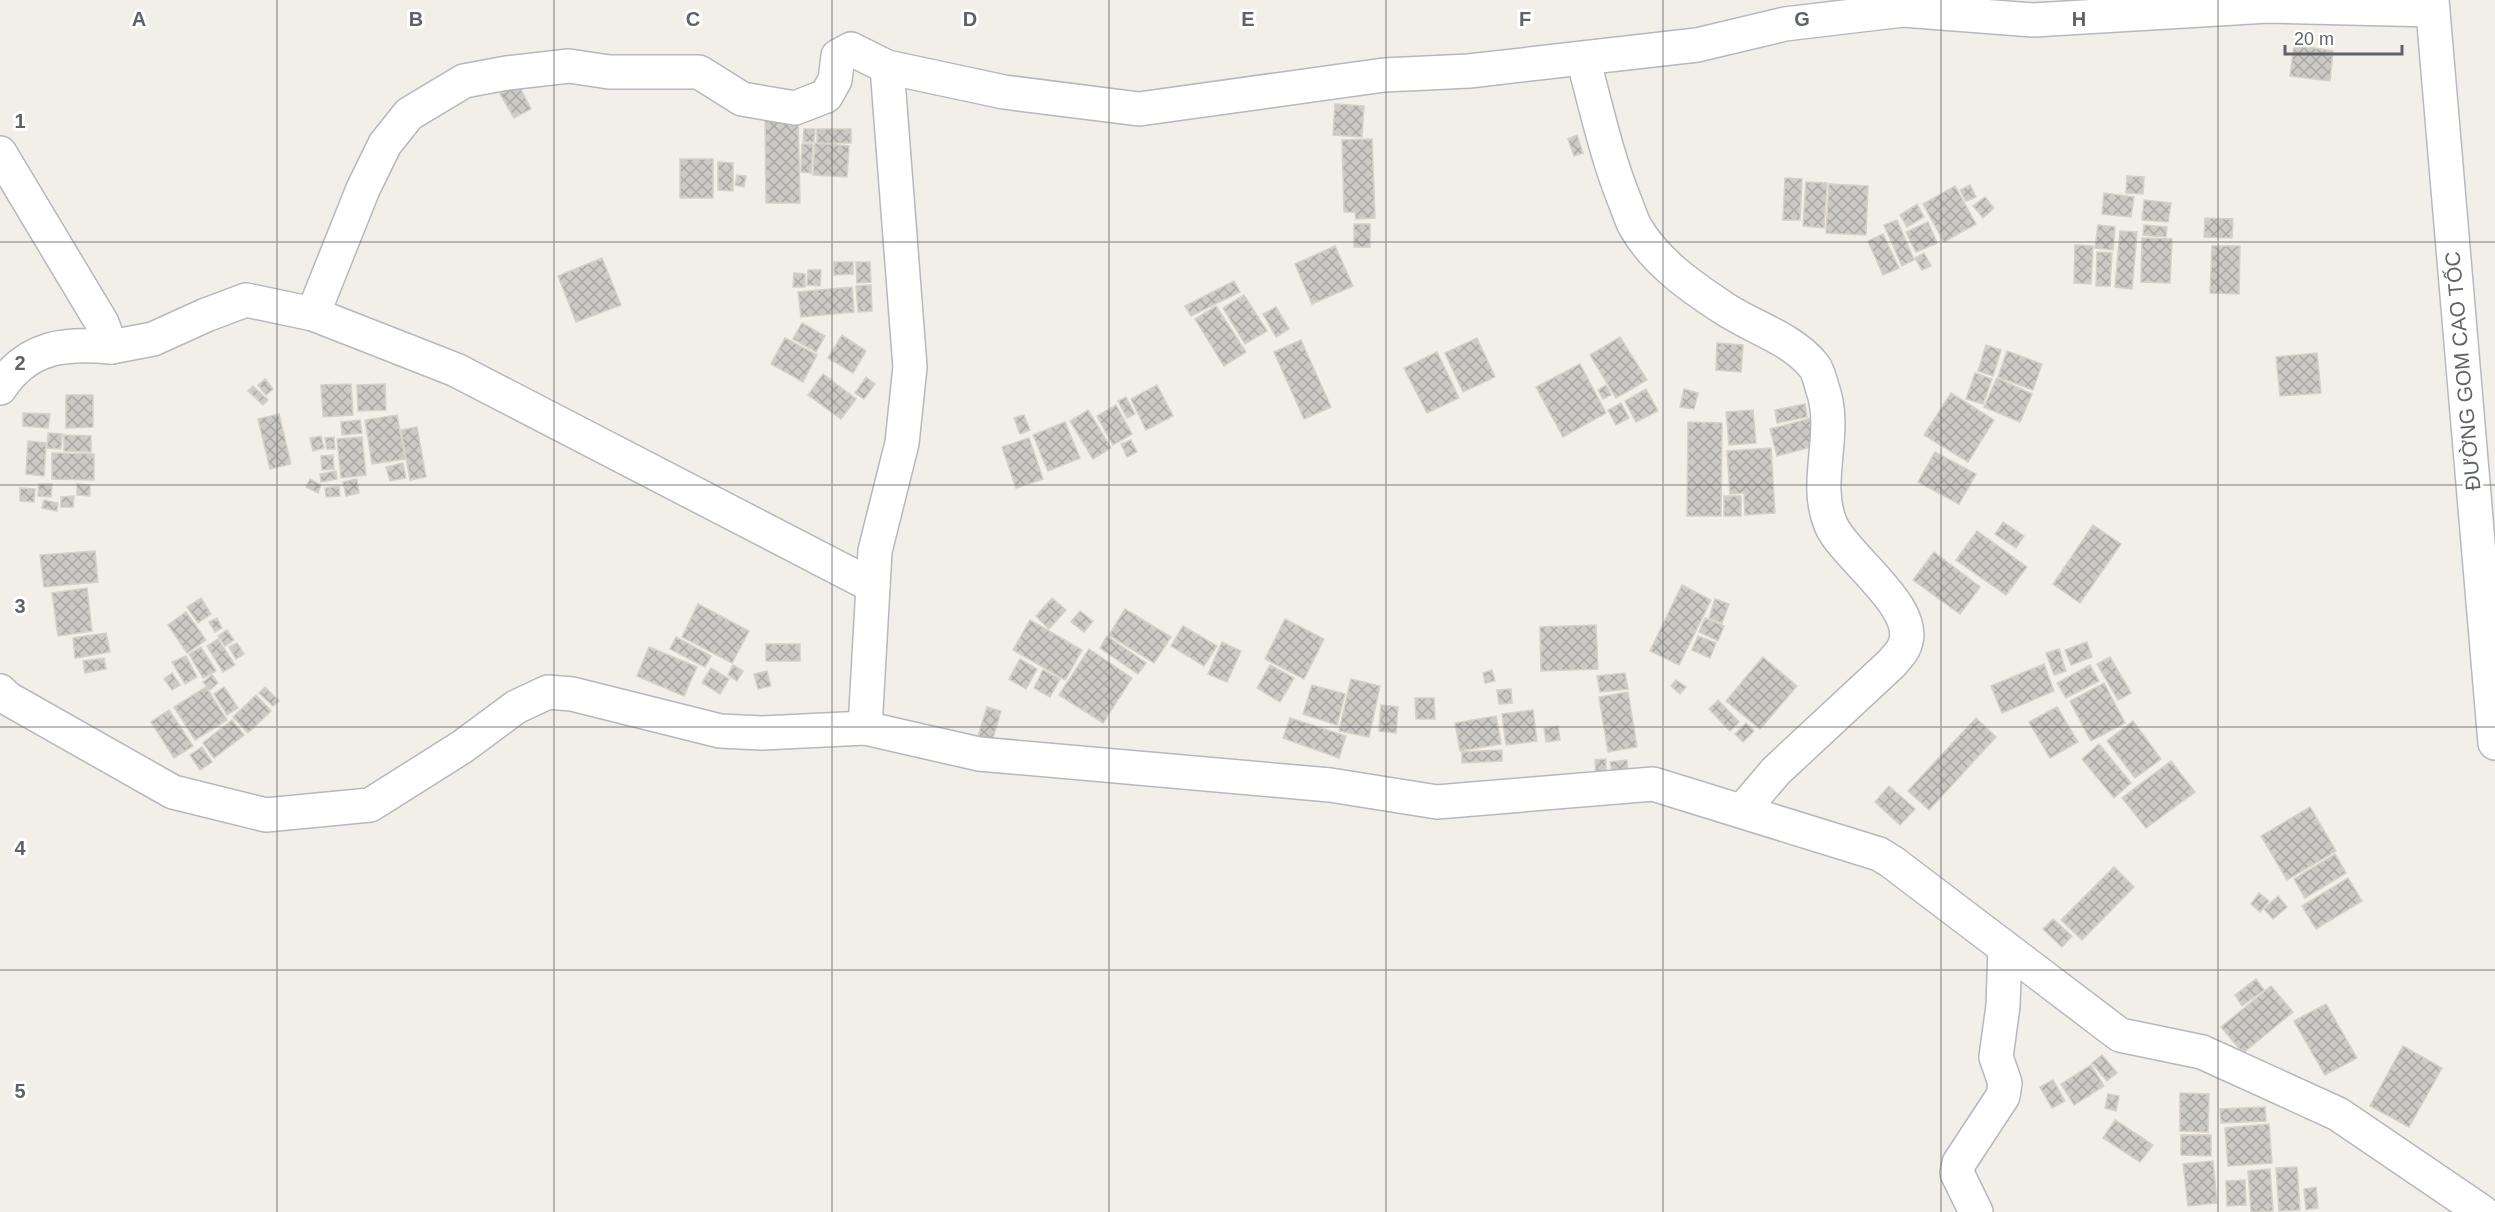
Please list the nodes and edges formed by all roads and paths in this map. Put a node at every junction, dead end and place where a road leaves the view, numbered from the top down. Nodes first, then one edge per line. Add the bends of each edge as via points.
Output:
1 (2432, 5) edge
2 (1583, 59) junction
3 (887, 67) junction
4 (0, 153) edge
5 (314, 314) junction
6 (111, 346) junction
7 (0, 388) edge
8 (873, 586) junction
9 (2, 701) edge
10 (865, 728) junction
11 (2495, 743) edge
12 (1742, 812) junction
13 (2005, 948) junction
14 (1976, 1212) edge
15 (2482, 1212) edge

1 - 2 street via 2268,6 2033,20 1903,10 1785,24 1697,45
1 - 11 street, ĐƯỜNG GOM CAO TỐC
2 - 3 street via 1384,75 1139,109 1004,92
2 - 12 street via 1614,173 1636,228 1670,268 1696,290 1786,343 1815,367 1826,397 1830,426 1823,487 1830,524 1838,539 1888,592 1907,629 1904,647 1892,663 1776,771
3 - 5 street via 852,50 844,51 838,56 835,80 826,96 795,108 742,99 699,72 609,72 569,66 464,81 410,114 385,144
3 - 8 street via 910,367 902,443 875,551
4 - 6 street via 102,324
5 - 6 street via 246,300 153,339
5 - 8 street via 456,370
6 - 7 street via 48,348 11,372
8 - 10 street
9 - 10 street via 173,792 266,815 370,805 462,747 516,707 548,692 572,694 720,731
10 - 12 street via 979,754 1330,785 1437,802 1653,784
12 - 13 street via 1879,854
13 - 14 street via 1996,1057 2005,1083 2003,1096 1959,1162 1957,1173
13 - 15 street via 2120,1035 2202,1052 2338,1114

